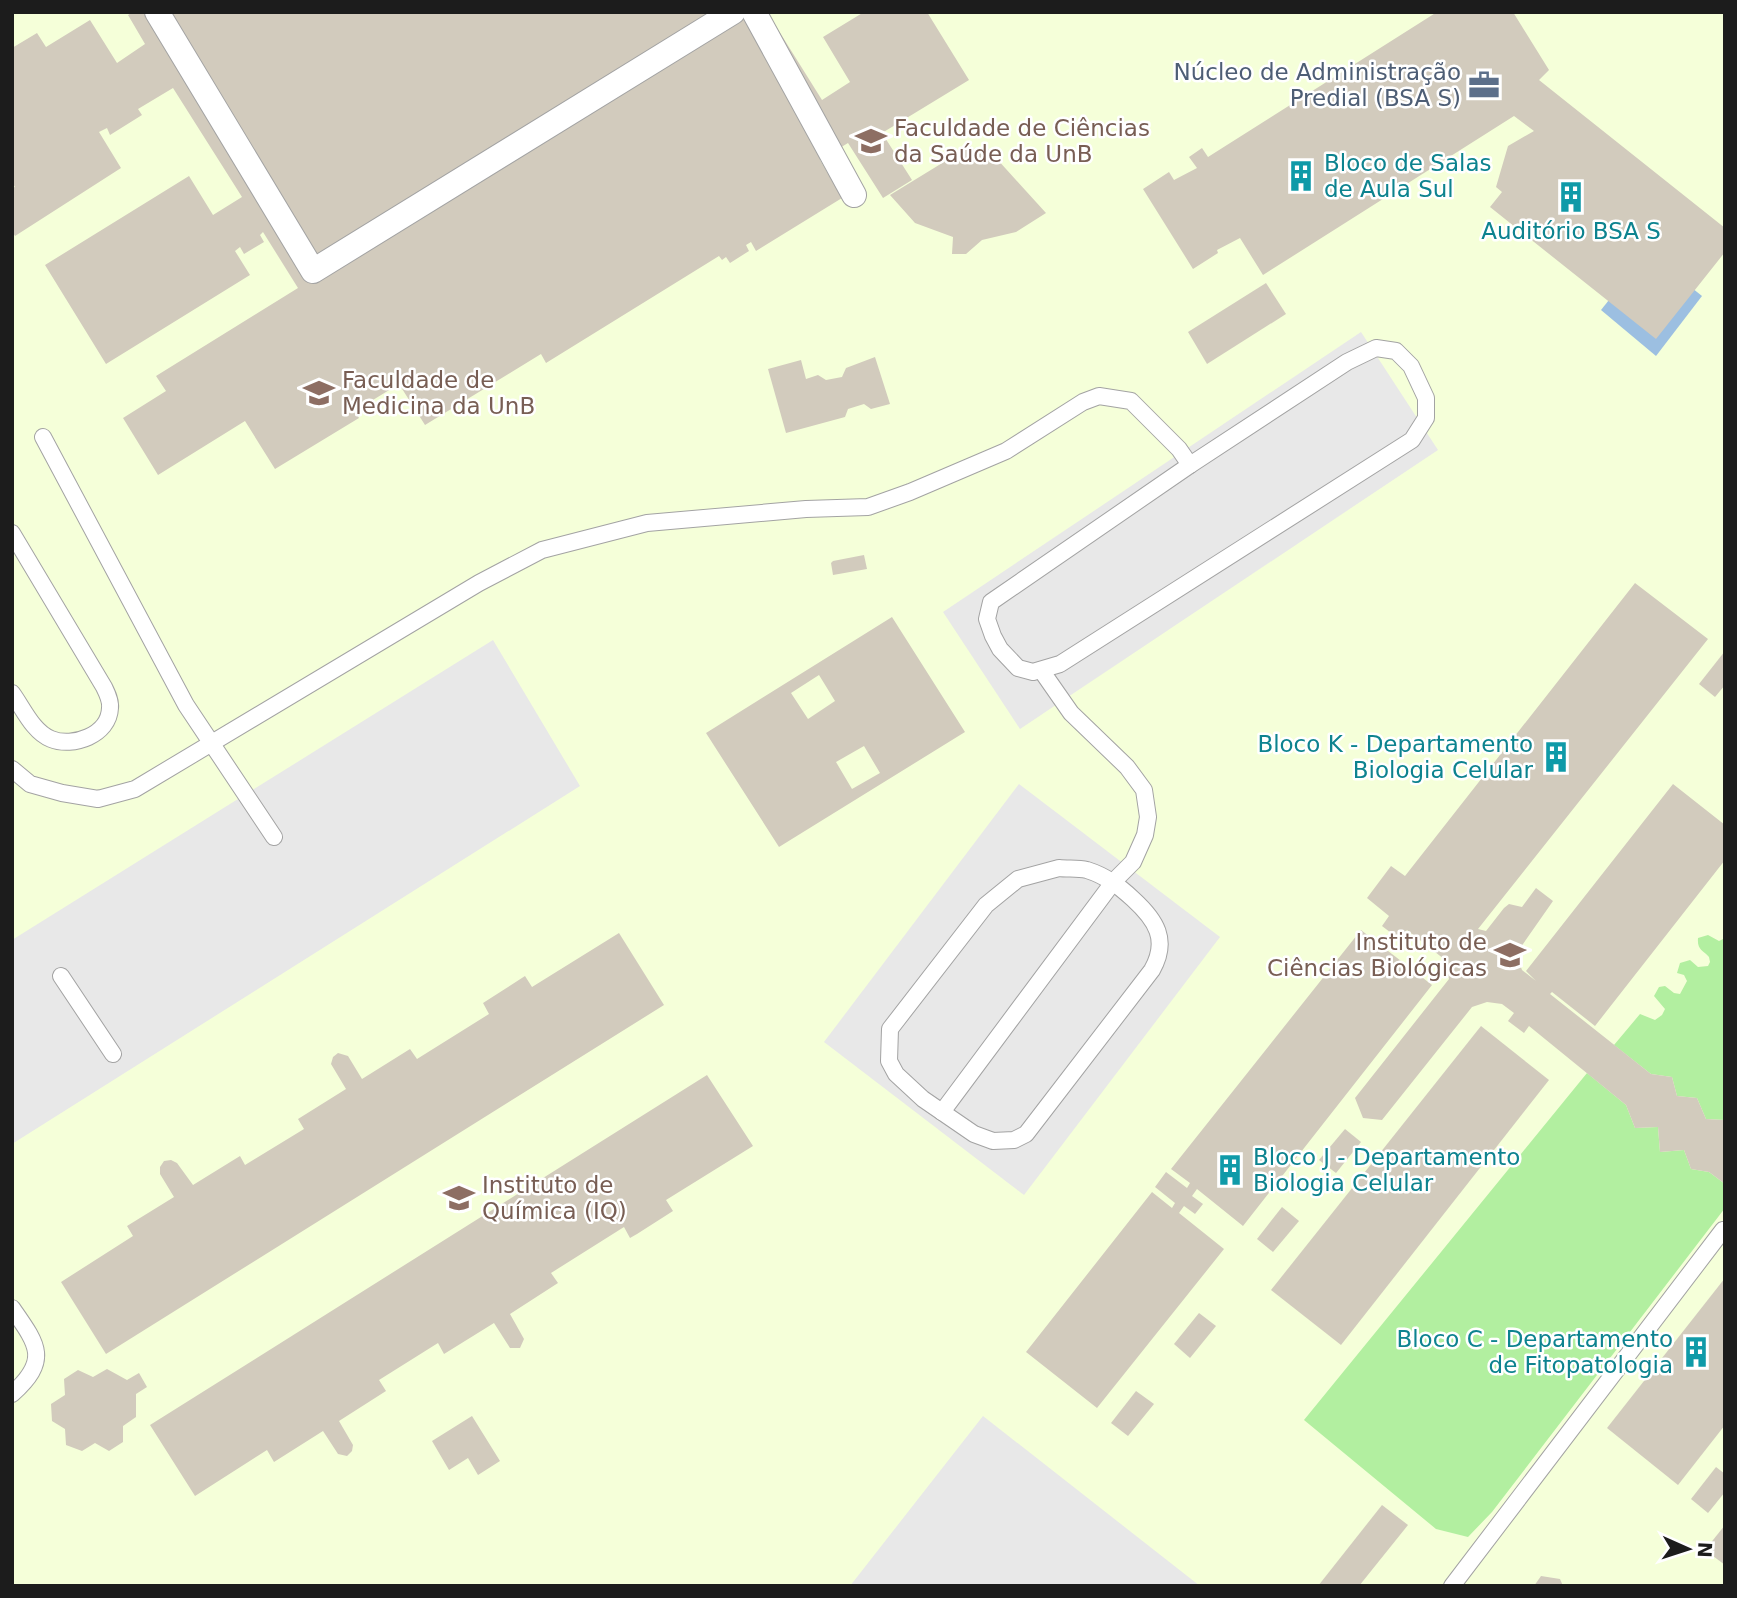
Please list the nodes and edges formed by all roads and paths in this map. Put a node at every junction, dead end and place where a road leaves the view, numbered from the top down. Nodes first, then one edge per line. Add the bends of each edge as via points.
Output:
1 (157, 12) edge
2 (733, 12) edge
3 (754, 12) edge
4 (854, 195) dead end
5 (43, 437) dead end
6 (1190, 465) junction
7 (12, 533) edge
8 (1041, 670) junction
9 (12, 693) edge
10 (211, 744) junction
11 (12, 769) edge
12 (274, 837) dead end
13 (1114, 881) junction
14 (61, 976) dead end
15 (113, 1054) dead end
16 (942, 1112) junction
17 (1723, 1230) dead end
18 (12, 1308) edge
19 (12, 1394) edge
20 (1452, 1586) edge

1 - 2 street via 313,271
3 - 4 street
5 - 10 lane
6 - 8 lane via 991,601 987,619 1000,649 1018,668
6 - 8 lane via 1347,362 1377,348 1395,351 1411,366 1426,398 1426,418 1412,440 1060,664
6 - 10 lane via 1131,401 1099,396 1006,451 868,506 647,523 542,551 479,583
7 - 9 lane via 111,705 105,724 91,736 65,742 38,731
8 - 13 lane via 1071,713 1144,790 1148,817 1144,835 1133,862
10 - 11 lane via 135,789 98,799 30,784
10 - 12 lane
13 - 16 lane
13 - 16 lane via 1085,870 1059,868 1018,879 986,905 890,1029 889,1060 896,1074
13 - 16 lane via 1151,916 1160,951 1152,970 1026,1134 993,1141
14 - 15 lane
17 - 20 lane
18 - 19 lane via 35,1343 37,1360 32,1375

